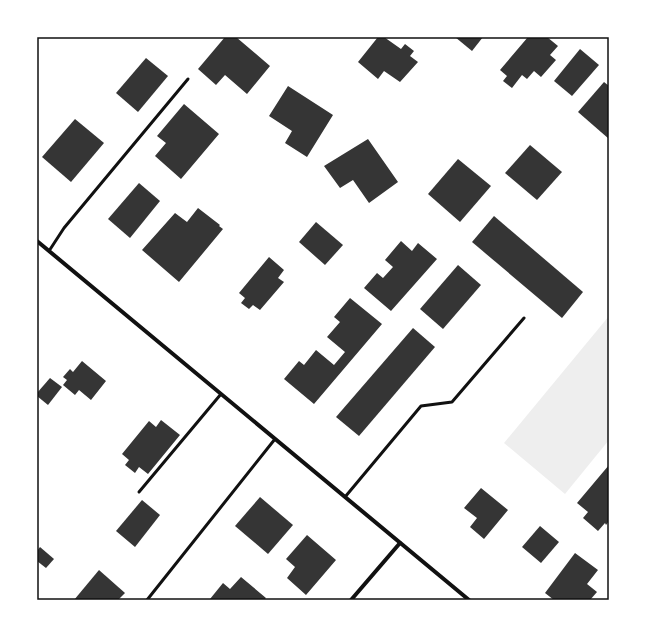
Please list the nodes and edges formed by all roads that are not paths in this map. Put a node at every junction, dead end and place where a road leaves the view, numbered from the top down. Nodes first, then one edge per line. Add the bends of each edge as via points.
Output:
1 (188, 80) dead end
2 (37, 241) edge
3 (49, 252) junction
4 (524, 318) dead end
5 (221, 394) junction
6 (275, 439) junction
7 (139, 492) dead end
8 (345, 497) junction
9 (400, 543) junction
10 (147, 600) edge
11 (351, 600) edge
12 (469, 600) edge

1 - 3 lane via 64,228
2 - 3 street
3 - 5 street
4 - 8 lane via 452,402 421,406
5 - 6 street
5 - 7 lane
6 - 8 street
6 - 10 lane
8 - 9 street
9 - 11 street
9 - 12 street

